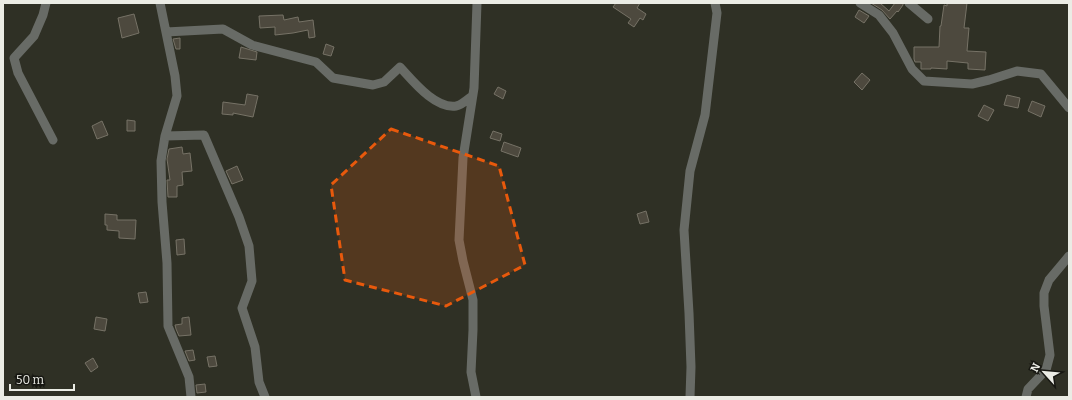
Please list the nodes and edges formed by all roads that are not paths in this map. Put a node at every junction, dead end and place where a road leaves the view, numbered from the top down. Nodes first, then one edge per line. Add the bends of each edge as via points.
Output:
1 (46, 3) edge
2 (160, 3) edge
3 (477, 3) edge
4 (715, 3) edge
5 (860, 3) edge
6 (909, 3) edge
7 (928, 19) dead end
8 (166, 32) junction
9 (472, 96) junction
10 (1069, 108) edge
11 (165, 136) junction
12 (53, 140) dead end
13 (1069, 256) edge
14 (192, 397) edge
15 (265, 397) edge
16 (476, 397) edge
17 (690, 397) edge
18 (1026, 397) edge

1 - 12 street via 34,36 14,58 18,73
2 - 8 street
3 - 9 street
4 - 17 street via 717,13 705,115 690,171 684,230 690,329
5 - 10 street via 878,15 893,32 912,69 924,81 972,84 1017,71 1041,74
6 - 7 street
8 - 9 street via 223,29 252,45 316,62 333,78 373,85 384,82 400,67 428,96 447,106 458,106
8 - 11 street via 175,76 176,96
9 - 16 street via 463,158 459,240 473,300 471,372
11 - 14 street via 161,161 168,326 189,377
11 - 15 street via 204,135 239,217 249,246 252,281 242,308 255,347 259,382
13 - 18 street via 1049,280 1044,293 1050,355 1046,370 1028,389

